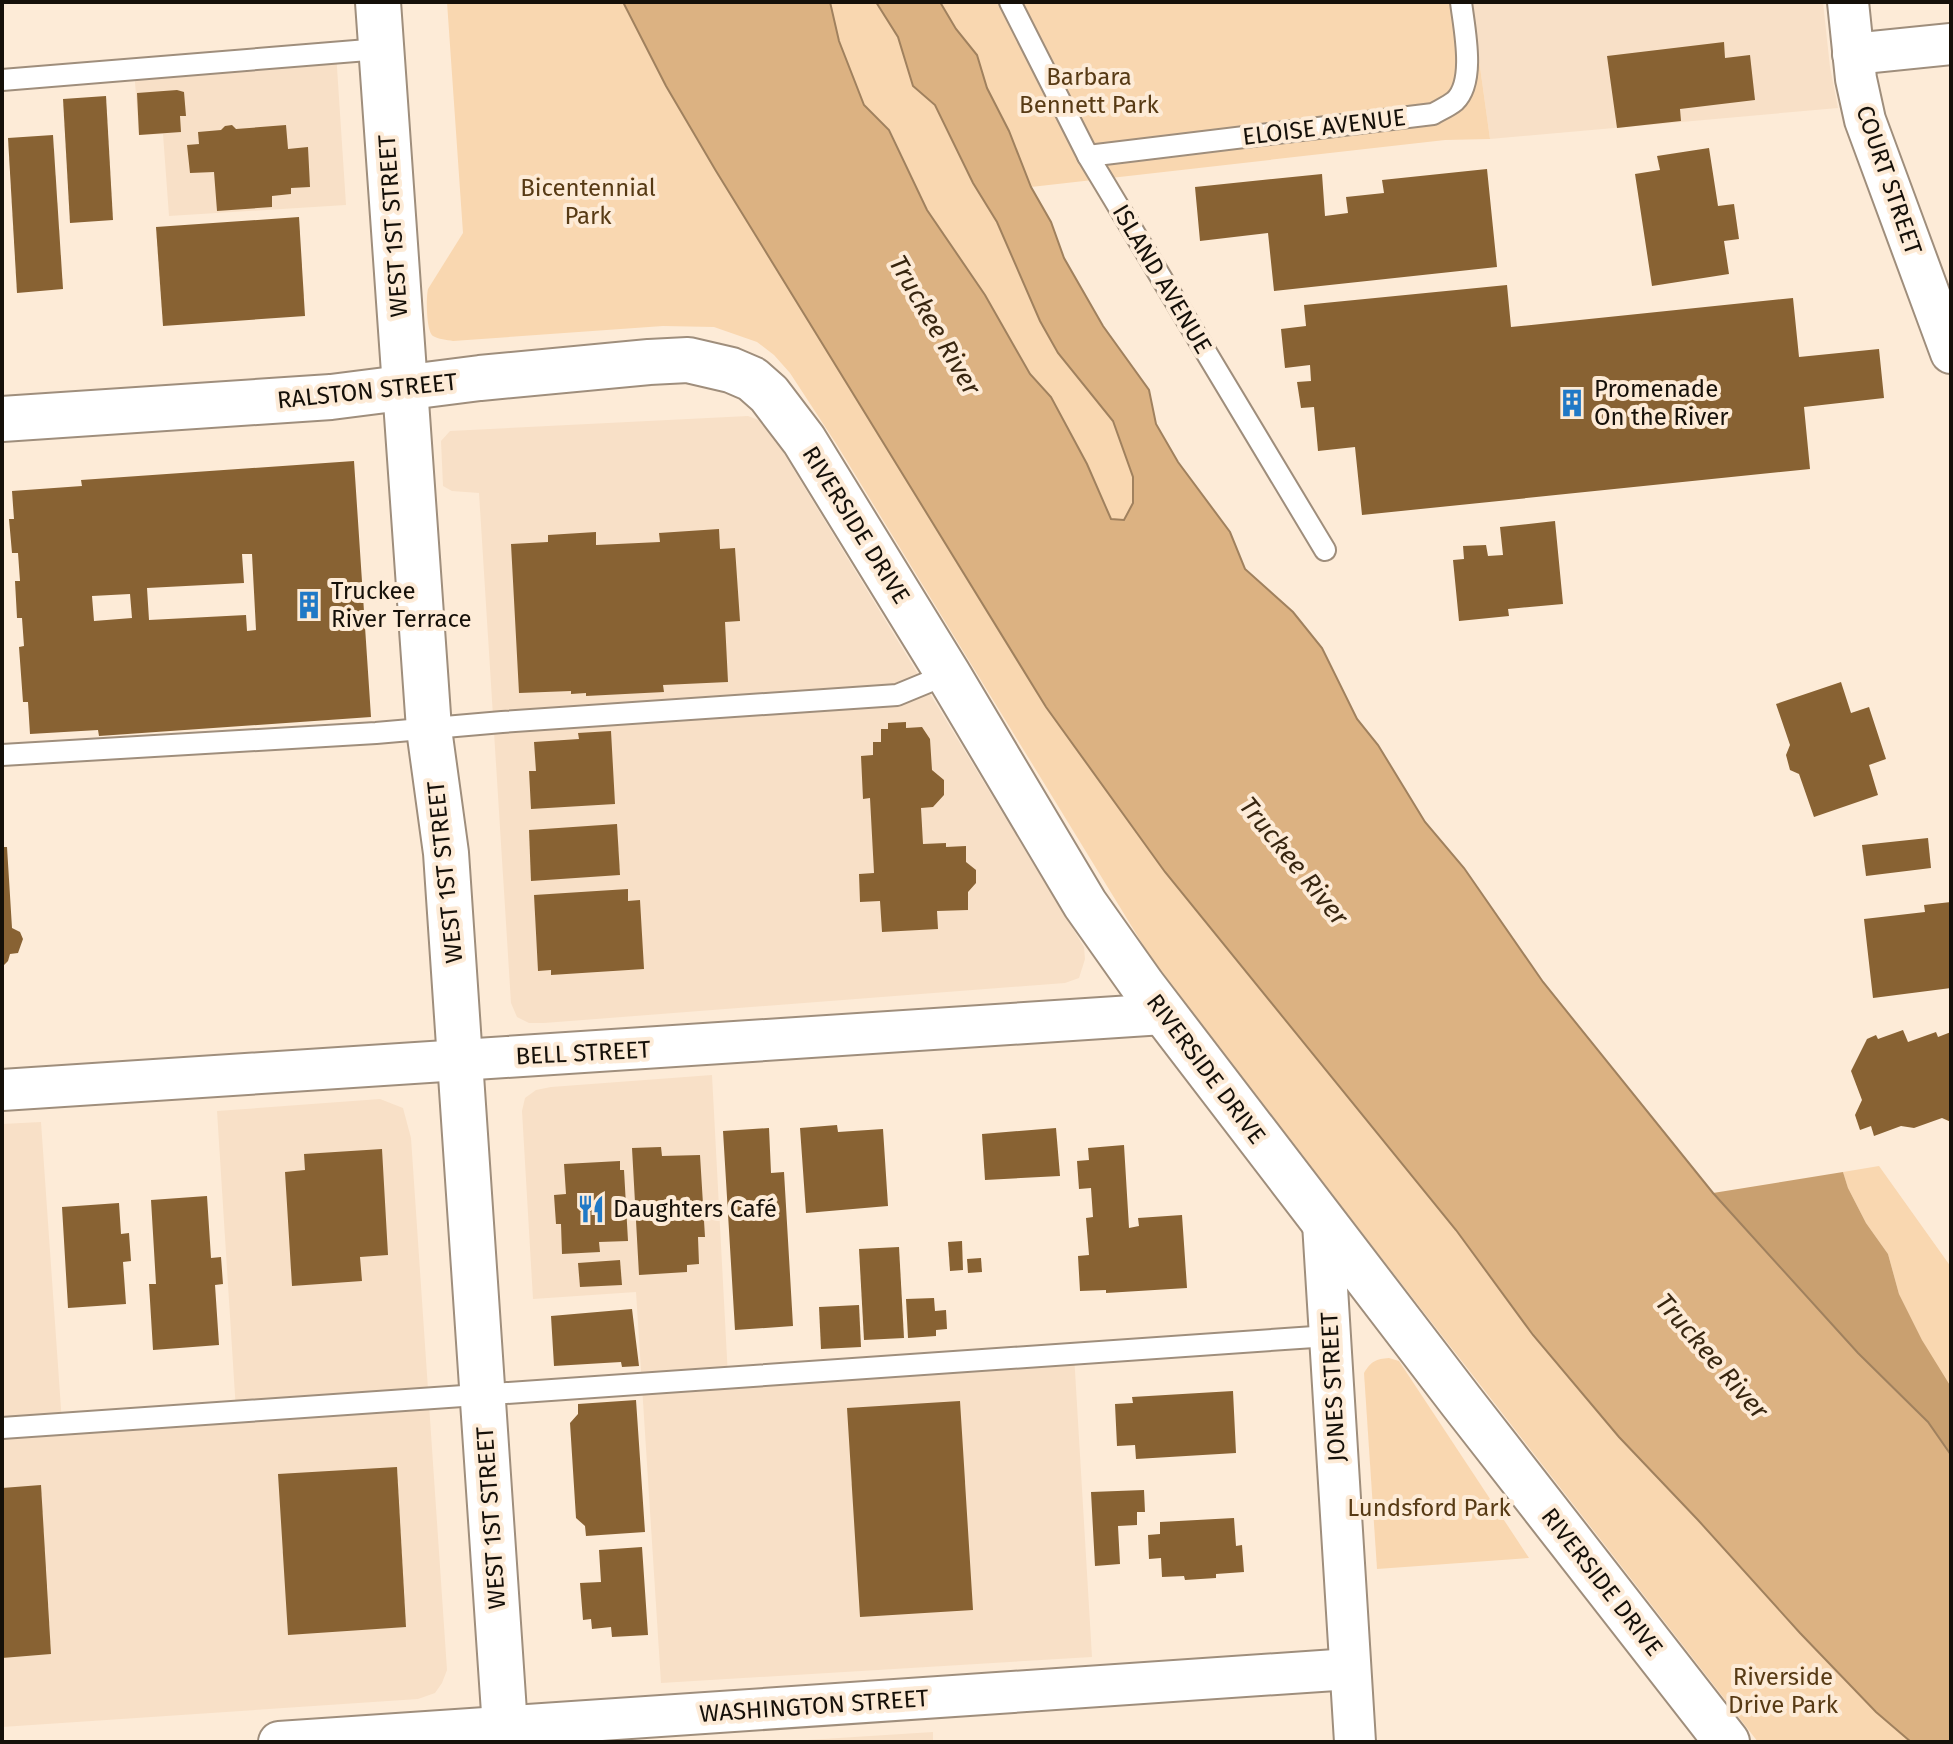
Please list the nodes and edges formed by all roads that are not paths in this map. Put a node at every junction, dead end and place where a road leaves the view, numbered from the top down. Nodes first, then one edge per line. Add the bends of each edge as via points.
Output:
1 (378, 2) edge
2 (1010, 2) edge
3 (1461, 2) edge
4 (1848, 2) edge
5 (1951, 44) edge
6 (380, 49) junction
7 (1853, 54) junction
8 (2, 80) edge
9 (1088, 156) junction
10 (1950, 349) edge
11 (731, 370) joint
12 (404, 389) junction
13 (2, 419) edge
14 (1325, 550) dead end
15 (948, 674) junction
16 (429, 729) junction
17 (2, 755) edge
18 (1163, 1014) junction
19 (461, 1060) junction
20 (2, 1090) edge
21 (1323, 1223) junction
22 (1329, 1336) junction
23 (483, 1394) junction
24 (2, 1428) edge
25 (1350, 1669) junction
26 (506, 1735) edge
27 (279, 1742) edge
28 (1355, 1742) edge
29 (1727, 1742) edge

1 - 6 street, WEST 1ST STREET
2 - 9 lane, ISLAND AVENUE
3 - 9 lane, ELOISE AVENUE via 1465,79 1457,100 1433,114
4 - 7 street, COURT STREET
5 - 7 street
6 - 8 lane
6 - 12 street, WEST 1ST STREET
7 - 10 street, COURT STREET via 1865,120
9 - 14 lane, ISLAND AVENUE
11 - 12 street, RALSTON STREET via 688,360 649,362
11 - 15 street, RIVERSIDE DRIVE via 769,394 804,440
12 - 13 street, RALSTON STREET
12 - 16 street, WEST 1ST STREET
15 - 16 lane via 897,695
15 - 18 street, RIVERSIDE DRIVE via 1085,904
16 - 17 lane
16 - 19 street, WEST 1ST STREET via 446,853
18 - 19 street, BELL STREET
18 - 21 street, RIVERSIDE DRIVE
19 - 20 street, BELL STREET
19 - 23 street, WEST 1ST STREET
21 - 22 street, JONES STREET
21 - 29 street, RIVERSIDE DRIVE
22 - 23 lane
22 - 25 street, JONES STREET
23 - 24 lane
23 - 26 street, WEST 1ST STREET
25 - 26 street, WASHINGTON STREET
25 - 28 street, JONES STREET
26 - 27 street, WASHINGTON STREET

